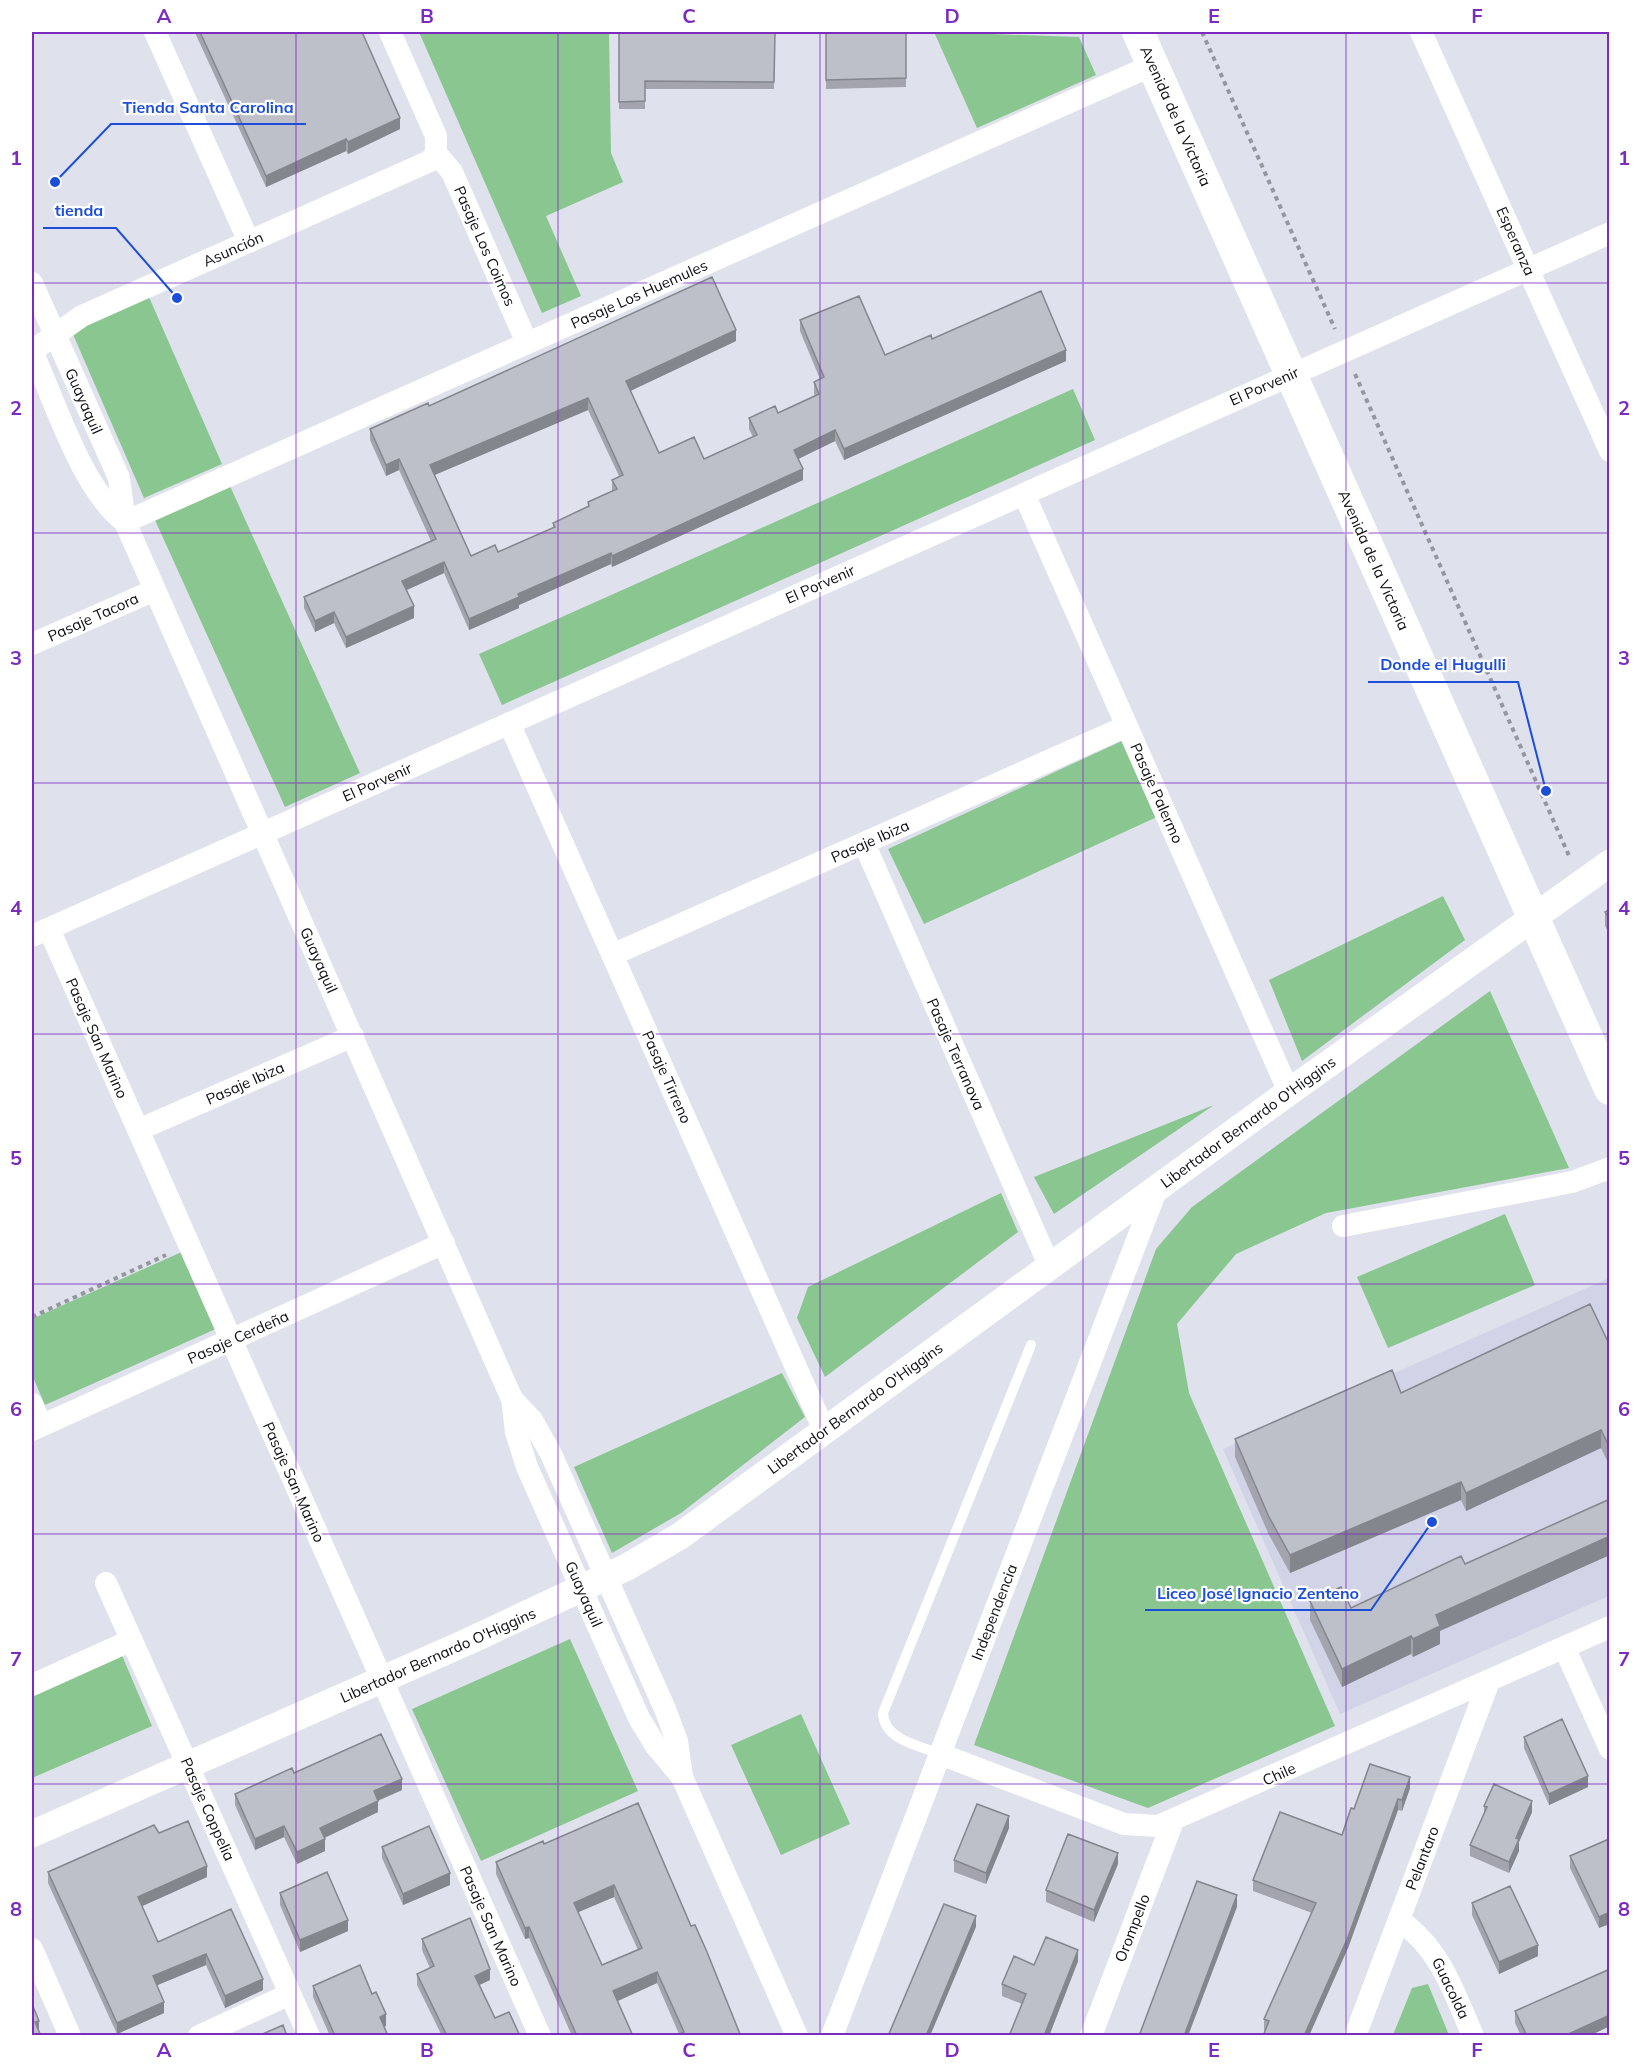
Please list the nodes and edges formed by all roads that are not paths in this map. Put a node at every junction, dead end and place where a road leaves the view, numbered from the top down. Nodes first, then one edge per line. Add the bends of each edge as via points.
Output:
1 (155, 32) edge
2 (390, 32) edge
3 (1138, 32) edge
4 (1422, 32) edge
5 (1153, 65) junction
6 (436, 153) junction
7 (1610, 232) edge
8 (249, 242) junction
9 (1528, 269) junction
10 (32, 283) edge
11 (55, 335) junction
12 (527, 343) junction
13 (32, 351) edge
14 (1291, 374) junction
15 (1610, 451) edge
16 (1024, 494) junction
17 (125, 522) junction
18 (155, 590) junction
19 (32, 644) edge
20 (509, 723) junction
21 (1127, 726) junction
22 (263, 832) junction
23 (864, 843) junction
24 (1610, 863) edge
25 (1533, 917) junction
26 (40, 932) edge
27 (612, 955) junction
28 (353, 1036) junction
29 (1610, 1089) edge
30 (1289, 1092) junction
31 (138, 1130) junction
32 (1610, 1168) edge
33 (1156, 1188) junction
34 (1343, 1226) dead end
35 (444, 1243) junction
36 (1049, 1265) junction
37 (231, 1340) junction
38 (1031, 1345) dead end
39 (32, 1404) edge
40 (36, 1427) edge
41 (824, 1430) junction
42 (106, 1582) dead end
43 (594, 1583) junction
44 (1610, 1627) edge
45 (132, 1640) junction
46 (1564, 1647) junction
47 (382, 1681) junction
48 (1489, 1681) junction
49 (32, 1685) edge
50 (1610, 1749) edge
51 (940, 1754) junction
52 (188, 1765) junction
53 (1173, 1821) junction
54 (32, 1834) edge
55 (1399, 1920) junction
56 (32, 1949) edge
57 (290, 1994) junction
58 (70, 2036) edge
59 (199, 2036) edge
60 (309, 2036) edge
61 (540, 2036) edge
62 (797, 2036) edge
63 (832, 2036) edge
64 (1091, 2036) edge
65 (1354, 2036) edge
66 (1473, 2036) edge

1 - 8 street
2 - 6 street via 436,136
3 - 5 main road, Avenida de la Victoria
4 - 9 street, Esperanza
5 - 12 street, Pasaje Los Huemules
5 - 14 main road, Avenida de la Victoria
6 - 8 street, Asunción via 422,166
6 - 12 street, Pasaje Los Coimos via 452,172
7 - 9 street, El Porvenir
8 - 11 street, Asunción via 82,316
9 - 14 street, El Porvenir
9 - 15 street, Esperanza
10 - 11 street, Guayaquil
11 - 13 street, Asunción
11 - 17 street, Guayaquil via 118,478
12 - 17 street, Pasaje Los Huemules
13 - 17 street, Guayaquil via 95,491
14 - 16 street, El Porvenir
14 - 25 main road, Avenida de la Victoria
16 - 20 street, El Porvenir
16 - 21 street, Pasaje Palermo
17 - 18 street, Guayaquil
18 - 19 street, Pasaje Tacora
18 - 22 street, Guayaquil
20 - 22 street, El Porvenir
20 - 27 street, Pasaje Tirreno
21 - 23 street, Pasaje Ibiza
21 - 30 street, Pasaje Palermo
22 - 26 street, El Porvenir
22 - 28 street, Guayaquil
23 - 27 street, Pasaje Ibiza
23 - 36 street, Pasaje Terranova
24 - 25 street, Libertador Bernardo O'Higgins
25 - 29 main road, Avenida de la Victoria
25 - 30 street, Libertador Bernardo O'Higgins
26 - 31 street, Pasaje San Marino
27 - 41 street, Pasaje Tirreno
28 - 31 street, Pasaje Ibiza
28 - 35 street, Guayaquil
30 - 33 street, Libertador Bernardo O'Higgins
31 - 37 street, Pasaje San Marino
32 - 34 street via 1572,1182
33 - 36 street, Libertador Bernardo O'Higgins
33 - 51 street, Independencia
35 - 37 street, Pasaje Cerdeña
35 - 43 street, Guayaquil via 512,1399 516,1432 527,1467
36 - 41 street, Libertador Bernardo O'Higgins
37 - 40 street, Pasaje Cerdeña
37 - 47 street, Pasaje San Marino
38 - 51 lane via 884,1713 884,1726 891,1734
39 - 40 street
41 - 43 street, Libertador Bernardo O'Higgins via 680,1536
42 - 45 street, Pasaje Coppelia
43 - 47 street, Libertador Bernardo O'Higgins
43 - 62 street, Guayaquil via 647,1732 682,1777
44 - 46 street, Chile
45 - 49 street
45 - 52 street, Pasaje Coppelia
46 - 48 street, Chile
46 - 50 street
47 - 52 street, Libertador Bernardo O'Higgins
47 - 61 street, Pasaje San Marino
48 - 53 street, Chile
48 - 55 street, Pelantaro
51 - 53 street, Chile via 1124,1824 1146,1827
51 - 63 street, Independencia
52 - 54 street, Libertador Bernardo O'Higgins
52 - 57 street, Pasaje Coppelia
53 - 64 street, Orompello
55 - 65 street, Pelantaro
55 - 66 street, Guacolda via 1419,1935 1438,1959
56 - 58 street
57 - 59 street
57 - 60 street, Pasaje Coppelia

